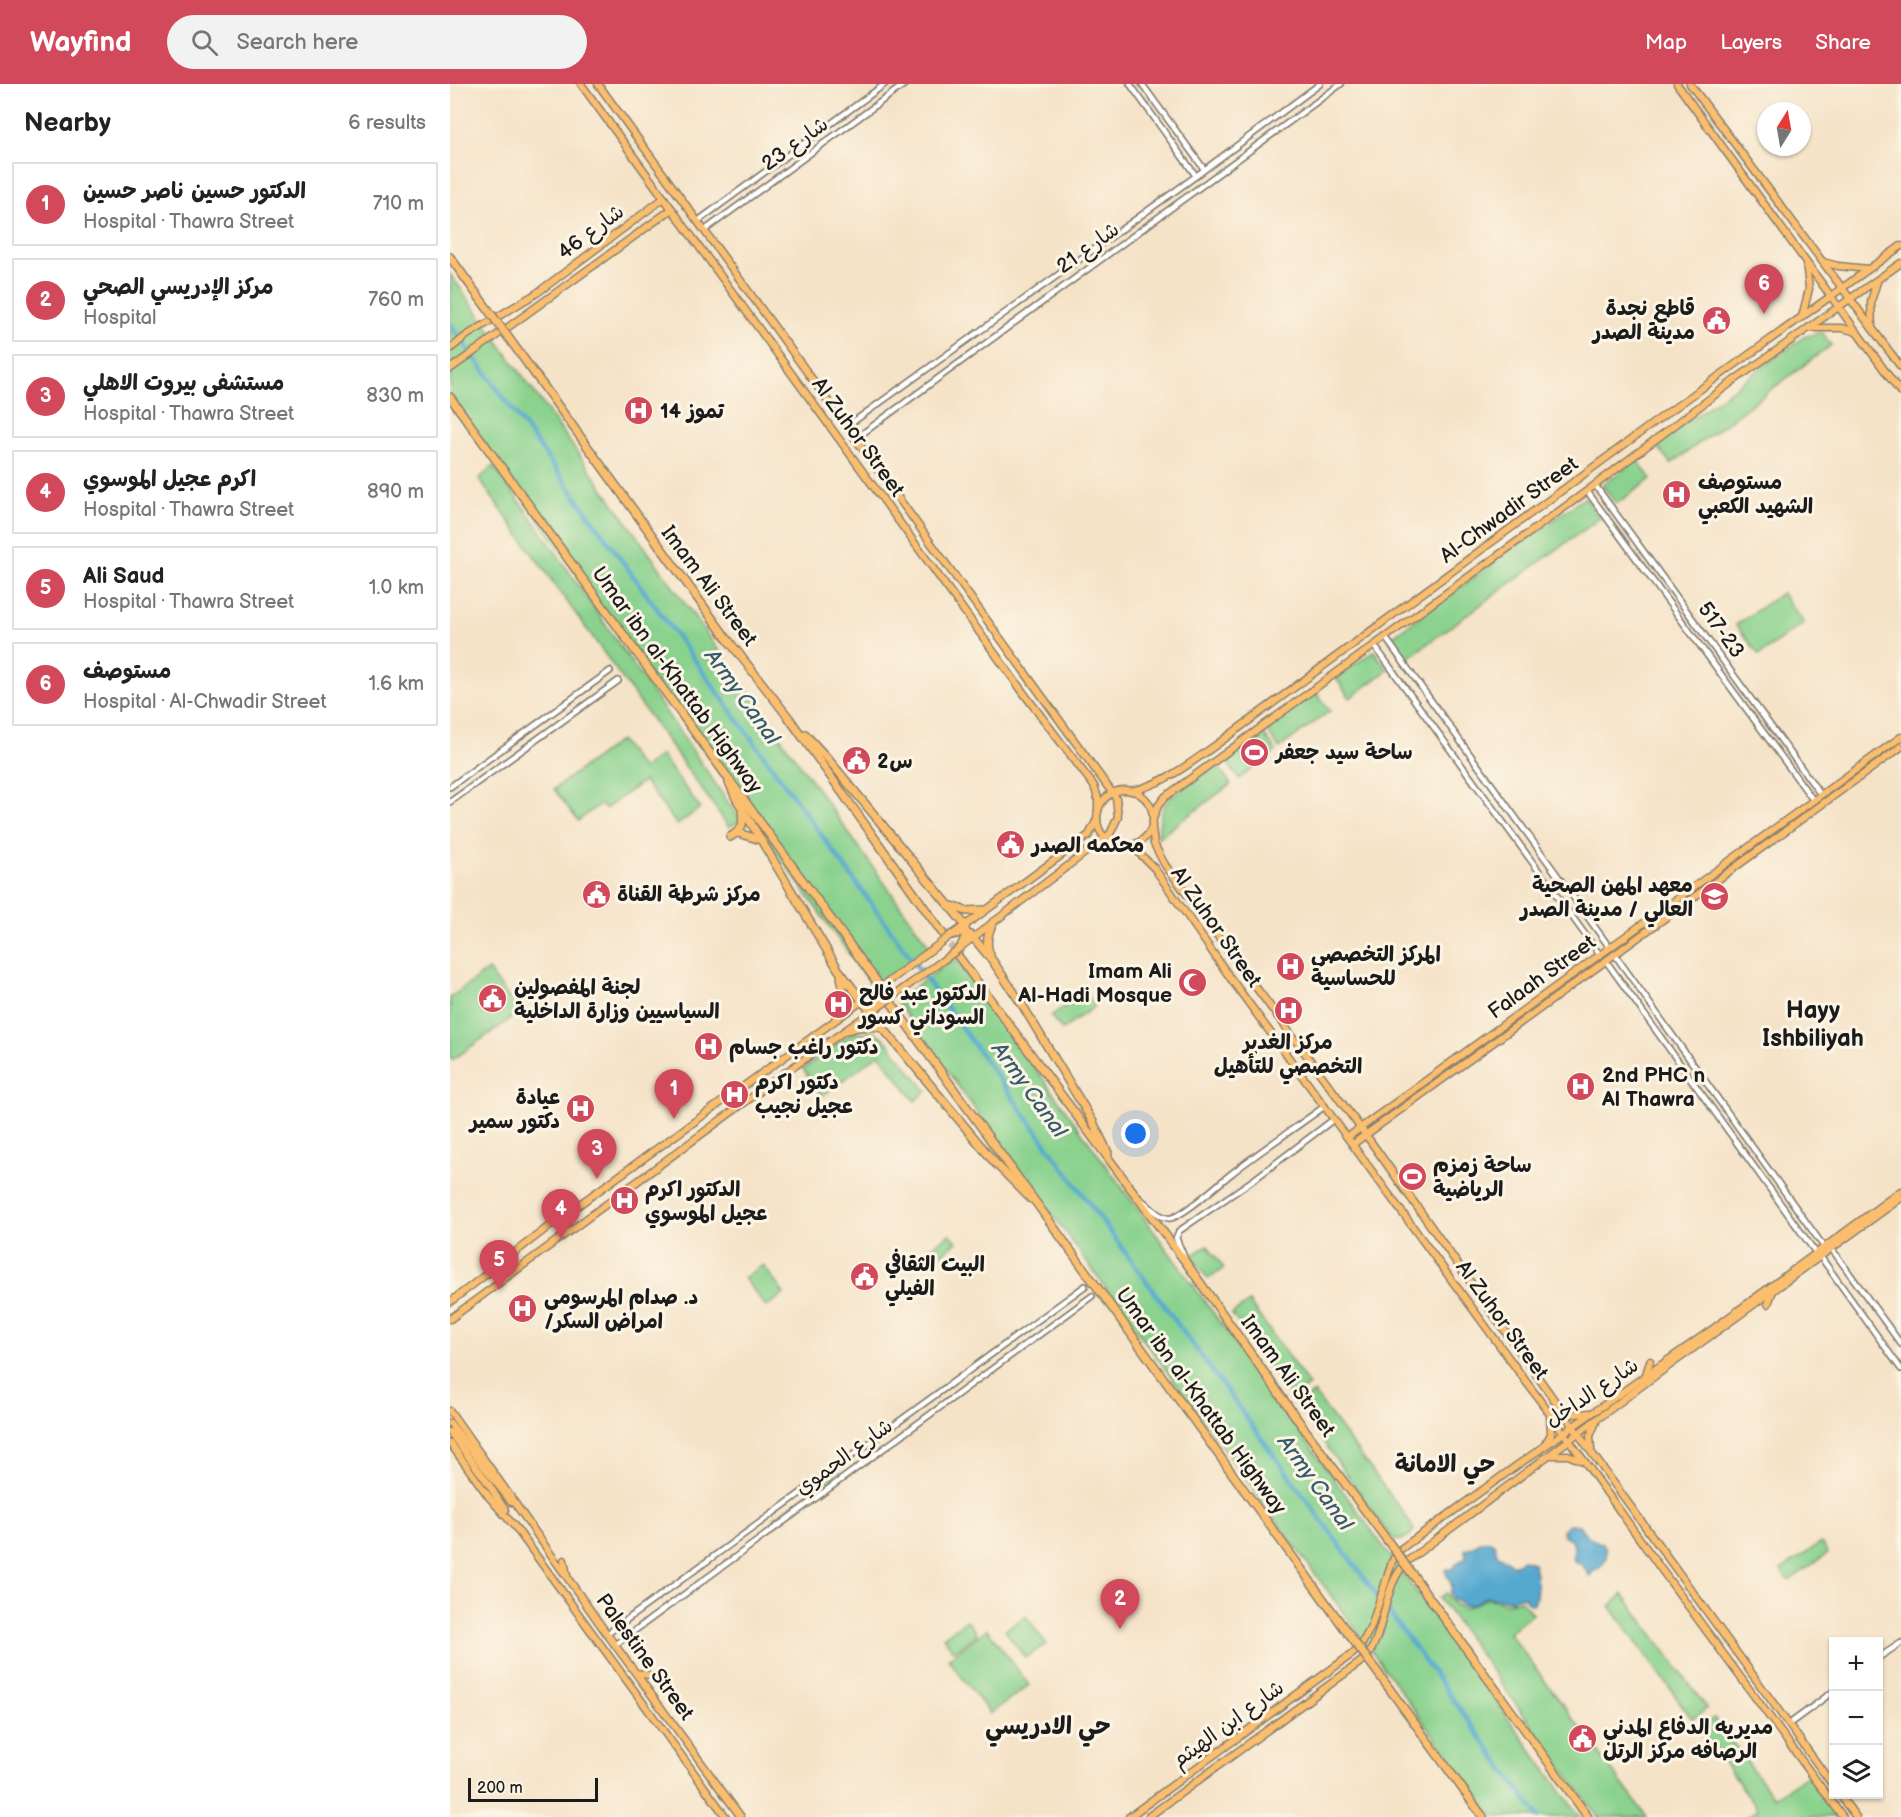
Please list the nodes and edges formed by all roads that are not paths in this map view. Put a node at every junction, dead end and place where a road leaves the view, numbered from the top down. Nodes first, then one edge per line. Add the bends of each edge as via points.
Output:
1 (581, 84) edge
2 (598, 84) edge
3 (885, 84) edge
4 (905, 84) edge
5 (1130, 84) edge
6 (1142, 84) edge
7 (1320, 84) edge
8 (1341, 84) edge
9 (1677, 84) edge
10 (1690, 84) edge
11 (858, 104) junction
12 (866, 113) junction
13 (1261, 126) junction
14 (1269, 136) junction
15 (645, 149) junction
16 (634, 156) junction
17 (654, 160) junction
18 (643, 168) junction
19 (1204, 169) junction
20 (1196, 176) junction
21 (664, 198) junction
22 (672, 209) junction
23 (698, 221) junction
24 (705, 230) junction
25 (1901, 246) edge
26 (450, 257) edge
27 (1806, 261) junction
28 (1823, 262) junction
29 (1901, 263) edge
30 (1868, 269) junction
31 (1877, 281) junction
32 (1842, 288) junction
33 (1037, 289) junction
34 (1831, 296) junction
35 (1045, 299) junction
36 (1850, 300) junction
37 (1839, 307) junction
38 (1802, 318) junction
39 (1808, 328) junction
40 (1872, 328) junction
41 (1858, 333) junction
42 (450, 349) edge
43 (796, 356) junction
44 (784, 365) junction
45 (1901, 367) edge
46 (450, 369) edge
47 (1728, 370) junction
48 (1736, 379) junction
49 (1901, 393) edge
50 (450, 398) edge
51 (846, 427) junction
52 (855, 439) junction
53 (1595, 485) junction
54 (1587, 491) junction
55 (1385, 637) junction
56 (1374, 645) junction
57 (1717, 652) junction
58 (1709, 658) junction
59 (610, 671) dead end
60 (598, 679) junction
61 (618, 681) dead end
62 (606, 690) junction
63 (789, 718) junction
64 (1067, 729) junction
65 (1056, 736) junction
66 (1901, 737) edge
67 (1901, 747) edge
68 (723, 769) junction
69 (450, 787) edge
70 (1131, 791) junction
71 (1114, 793) junction
72 (1821, 795) junction
73 (1813, 800) junction
74 (1503, 801) junction
75 (450, 802) edge
76 (742, 807) junction
77 (1493, 808) junction
78 (1097, 815) junction
79 (1152, 823) junction
80 (738, 833) junction
81 (730, 837) dead end
82 (1105, 838) junction
83 (761, 840) junction
84 (1131, 846) junction
85 (948, 904) junction
86 (984, 910) junction
87 (993, 922) junction
88 (967, 933) junction
89 (943, 934) tunnel mouth
90 (951, 935) joint
91 (960, 948) joint
92 (1610, 948) junction
93 (1600, 955) junction
94 (1615, 955) junction
95 (958, 956) tunnel mouth
96 (992, 960) junction
97 (1606, 961) junction
98 (838, 969) junction
99 (877, 982) dead end
100 (876, 991) joint
101 (888, 1003) junction
102 (868, 1005) junction
103 (836, 1018) junction
104 (883, 1028) junction
105 (847, 1030) junction
106 (1683, 1052) junction
107 (1676, 1057) junction
108 (1325, 1106) junction
109 (1393, 1115) junction
110 (1351, 1116) junction
111 (1334, 1119) junction
112 (1373, 1119) junction
113 (1398, 1121) dead end
114 (1376, 1127) junction
115 (1360, 1129) junction
116 (1365, 1136) junction
117 (1348, 1137) junction
118 (1371, 1142) junction
119 (1353, 1144) junction
120 (1114, 1166) junction
121 (1901, 1191) edge
122 (1137, 1197) junction
123 (1901, 1198) edge
124 (1041, 1207) junction
125 (1828, 1247) junction
126 (516, 1251) junction
127 (1818, 1254) junction
128 (526, 1263) junction
129 (1187, 1264) junction
130 (1085, 1286) dead end
131 (1773, 1291) junction
132 (1092, 1296) dead end
133 (450, 1302) edge
134 (1768, 1304) dead end
135 (450, 1319) edge
136 (1901, 1344) edge
137 (1650, 1361) dead end
138 (1901, 1369) edge
139 (1645, 1377) junction
140 (1557, 1405) junction
141 (450, 1411) edge
142 (1548, 1411) junction
143 (1594, 1412) junction
144 (1599, 1418) junction
145 (450, 1423) edge
146 (1573, 1426) junction
147 (450, 1432) edge
148 (1564, 1433) junction
149 (1578, 1434) junction
150 (878, 1437) junction
151 (1569, 1441) junction
152 (450, 1443) edge
153 (886, 1447) junction
154 (1543, 1447) junction
155 (1530, 1456) junction
156 (1549, 1456) junction
157 (1594, 1456) junction
158 (1585, 1462) junction
159 (1537, 1465) junction
160 (490, 1482) junction
161 (523, 1516) junction
162 (516, 1528) junction
163 (564, 1560) dead end
164 (567, 1577) junction
165 (633, 1616) junction
166 (641, 1626) junction
167 (608, 1634) junction
168 (1901, 1643) edge
169 (615, 1645) junction
170 (1883, 1655) edge
171 (1347, 1658) joint
172 (618, 1667) junction
173 (1353, 1668) joint
174 (611, 1672) dead end
175 (636, 1673) junction
176 (648, 1675) dead end
177 (1299, 1694) junction
178 (1829, 1695) edge
179 (1305, 1702) junction
180 (1789, 1724) junction
181 (1816, 1762) junction
182 (1808, 1768) junction
183 (1829, 1781) edge
184 (1843, 1799) edge
185 (725, 1816) edge
186 (741, 1817) edge
187 (1129, 1817) edge
188 (1148, 1817) edge
189 (1483, 1817) edge
190 (1588, 1817) edge
191 (1844, 1817) edge
192 (1856, 1817) edge

1 - 16 main road, Al Zuhor Street
2 - 15 main road, Al Zuhor Street
3 - 11 street, شارع 23
4 - 12 street, شارع 23
5 - 20 street
6 - 19 street
7 - 13 street, شارع 21
8 - 14 street, شارع 21
9 - 27 main road
10 - 28 main road
11 - 12 street
11 - 23 street, شارع 23
12 - 24 street, شارع 23
13 - 14 street
13 - 19 street, شارع 21
14 - 35 street, شارع 21
15 - 16 main road via 644,156
15 - 17 main road, Al Zuhor Street
16 - 18 main road, Al Zuhor Street
17 - 18 main road via 645,160
17 - 23 main road, Al Zuhor Street
18 - 21 main road, Al Zuhor Street
19 - 20 street, شارع 21
20 - 33 street, شارع 21
21 - 22 main road, Al Zuhor Street
21 - 42 main road, شارع 46 via 537,293
22 - 44 main road, Al Zuhor Street
22 - 46 main road, شارع 46
23 - 24 main road, Al Zuhor Street
24 - 43 main road, Al Zuhor Street
25 - 30 main road, Al-Chwadir Street
26 - 63 highway, Imam Ali Street, bridge via 724,636
27 - 34 main road
27 - 38 main road via 1809,289
28 - 30 main road
28 - 32 main road
29 - 31 main road, Al-Chwadir Street
30 - 32 main road, Al-Chwadir Street
31 - 36 main road, Al-Chwadir Street
31 - 40 main road via 1871,301
32 - 34 main road, Al-Chwadir Street
32 - 36 main road
33 - 35 street
33 - 51 street, شارع 21
34 - 37 main road
34 - 38 main road, Al-Chwadir Street
35 - 52 street, شارع 21
36 - 37 main road, Al-Chwadir Street
36 - 40 main road
37 - 39 main road, Al-Chwadir Street
37 - 41 main road
38 - 47 main road, Al-Chwadir Street
39 - 41 main road via 1842,328
39 - 48 main road, Al-Chwadir Street
40 - 45 main road
41 - 49 main road
43 - 44 main road
43 - 51 main road, Al Zuhor Street
44 - 65 main road, Al Zuhor Street
47 - 48 main road
47 - 70 main road, Al-Chwadir Street via 1216,745 1157,784
48 - 53 main road, Al-Chwadir Street
50 - 68 highway, Umar ibn al-Khattab Highway
51 - 52 main road, Al Zuhor Street
52 - 64 main road, Al Zuhor Street
53 - 54 main road, Al-Chwadir Street
53 - 57 street, 517-23
54 - 55 main road, Al-Chwadir Street
54 - 58 street, 517-23
55 - 56 main road, Al-Chwadir Street
55 - 74 street
56 - 77 street
56 - 79 main road, Al-Chwadir Street via 1165,797
57 - 58 street
57 - 72 street, 517-23
58 - 73 street, 517-23
59 - 60 street
60 - 62 street via 606,683
60 - 69 street
61 - 62 street
62 - 75 street
63 - 85 highway via 828,759
63 - 89 highway, Imam Ali Street
64 - 65 main road
64 - 71 main road, Al Zuhor Street
65 - 78 main road, Al Zuhor Street via 1097,792
66 - 72 main road, Falaah Street
67 - 94 main road, Falaah Street
68 - 76 highway
68 - 99 highway, Umar ibn al-Khattab Highway
70 - 71 main road, Al-Chwadir Street
70 - 79 main road, Al Zuhor Street via 1147,801
71 - 78 main road via 1101,804
71 - 82 main road via 1118,817
72 - 73 main road, Falaah Street
73 - 92 main road, Falaah Street
74 - 77 street
74 - 92 street
76 - 80 highway via 743,825
76 - 83 highway
77 - 93 street
78 - 82 main road, Al Zuhor Street
78 - 86 main road via 1089,835
79 - 84 main road, Al-Chwadir Street via 1144,839
79 - 110 main road, Al Zuhor Street via 1154,844 1165,865
80 - 81 highway
80 - 83 highway
82 - 84 main road
82 - 87 main road
83 - 98 highway
84 - 108 main road, Al Zuhor Street via 1155,869
85 - 86 highway via 966,911
85 - 88 highway
86 - 88 main road
87 - 88 main road
87 - 96 highway via 987,941
88 - 90 highway
88 - 91 highway
88 - 96 highway
90 - 100 main road, bridge
91 - 101 main road, bridge
92 - 93 main road, Falaah Street
93 - 112 main road, Falaah Street
94 - 97 main road, Falaah Street
94 - 106 street
95 - 120 highway, Imam Ali Street
96 - 120 highway via 1093,1122
97 - 107 street
97 - 109 main road, Falaah Street via 1592,975
98 - 102 highway
98 - 103 highway via 844,999
100 - 102 highway
101 - 102 highway
101 - 124 highway, Umar ibn al-Khattab Highway
102 - 103 main road
102 - 104 highway
102 - 105 main road
103 - 126 main road
104 - 105 highway via 859,1026
104 - 124 highway via 995,1163
105 - 128 main road
106 - 107 street
106 - 125 street
107 - 127 street
108 - 111 main road, Al Zuhor Street
108 - 122 street via 1197,1203 1171,1218 1164,1218
109 - 113 main road
109 - 114 main road, Falaah Street
110 - 112 main road via 1360,1121
110 - 115 main road, Al Zuhor Street
111 - 117 main road, Al Zuhor Street
111 - 129 street via 1179,1231 1176,1238
112 - 115 main road, Falaah Street
114 - 116 main road, Falaah Street
114 - 118 main road
115 - 116 main road, Al Zuhor Street
115 - 117 main road, Falaah Street
116 - 118 main road, Al Zuhor Street
116 - 119 main road, Falaah Street
117 - 119 main road, Al Zuhor Street
118 - 140 main road, Al Zuhor Street
119 - 142 main road, Al Zuhor Street
120 - 122 highway, Imam Ali Street
121 - 125 main road, شارع الداخل
122 - 129 highway, Imam Ali Street
123 - 125 main road, شارع الداخل
124 - 189 highway, Umar ibn al-Khattab Highway, bridge
125 - 127 main road, شارع الداخل
125 - 136 street
126 - 128 main road
126 - 133 main road
127 - 131 main road, شارع الداخل
127 - 138 street
127 - 139 main road, شارع الداخل
128 - 135 main road
129 - 190 highway, Imam Ali Street, bridge
130 - 150 street, شارع الحموي
131 - 134 main road
131 - 144 main road, شارع الداخل
132 - 153 street, شارع الحموي
137 - 139 main road
139 - 143 main road, شارع الداخل
140 - 143 main road via 1575,1414
140 - 146 main road, Al Zuhor Street
141 - 161 main road, Palestine Street
142 - 148 main road, Al Zuhor Street
142 - 154 main road via 1551,1434
143 - 146 main road, شارع الداخل
144 - 149 main road, شارع الداخل
144 - 157 main road via 1590,1436
145 - 160 main road, Palestine Street
146 - 148 main road, شارع الداخل
146 - 149 main road, Al Zuhor Street
147 - 160 main road, Palestine Street
148 - 151 main road, Al Zuhor Street
148 - 154 main road, شارع الداخل
149 - 151 main road, شارع الداخل
149 - 157 main road, Al Zuhor Street
150 - 153 street
150 - 165 street, شارع الحموي
151 - 156 main road, شارع الداخل
151 - 158 main road, Al Zuhor Street
152 - 162 main road, Palestine Street
153 - 166 street, شارع الحموي
154 - 155 main road, شارع الداخل
155 - 159 main road
155 - 171 main road, شارع الداخل, bridge via 1396,1554 1365,1641
156 - 158 main road via 1568,1455
156 - 159 main road, شارع الداخل
157 - 180 main road, Al Zuhor Street
158 - 182 main road, Al Zuhor Street
159 - 173 main road, شارع الداخل, bridge via 1399,1570 1373,1647
160 - 161 main road, Palestine Street
160 - 162 main road, Palestine Street
161 - 164 main road, Palestine Street
162 - 172 main road, Palestine Street
163 - 164 main road
164 - 167 main road, Palestine Street
165 - 166 street
165 - 167 street, شارع الحموي
166 - 169 street, شارع الحموي
167 - 169 main road, Palestine Street
168 - 170 street
169 - 175 main road, Palestine Street
171 - 177 main road, شارع ابن الهيثم
172 - 174 main road
172 - 185 main road, Palestine Street
173 - 179 main road, شارع ابن الهيثم
175 - 176 main road
175 - 186 main road, Palestine Street
177 - 179 main road
177 - 187 main road, شارع ابن الهيثم
178 - 180 street
179 - 188 main road, شارع ابن الهيثم
180 - 181 main road, Al Zuhor Street
181 - 182 main road
181 - 183 main road, Al Zuhor Street
182 - 191 main road, Al Zuhor Street
184 - 192 main road

